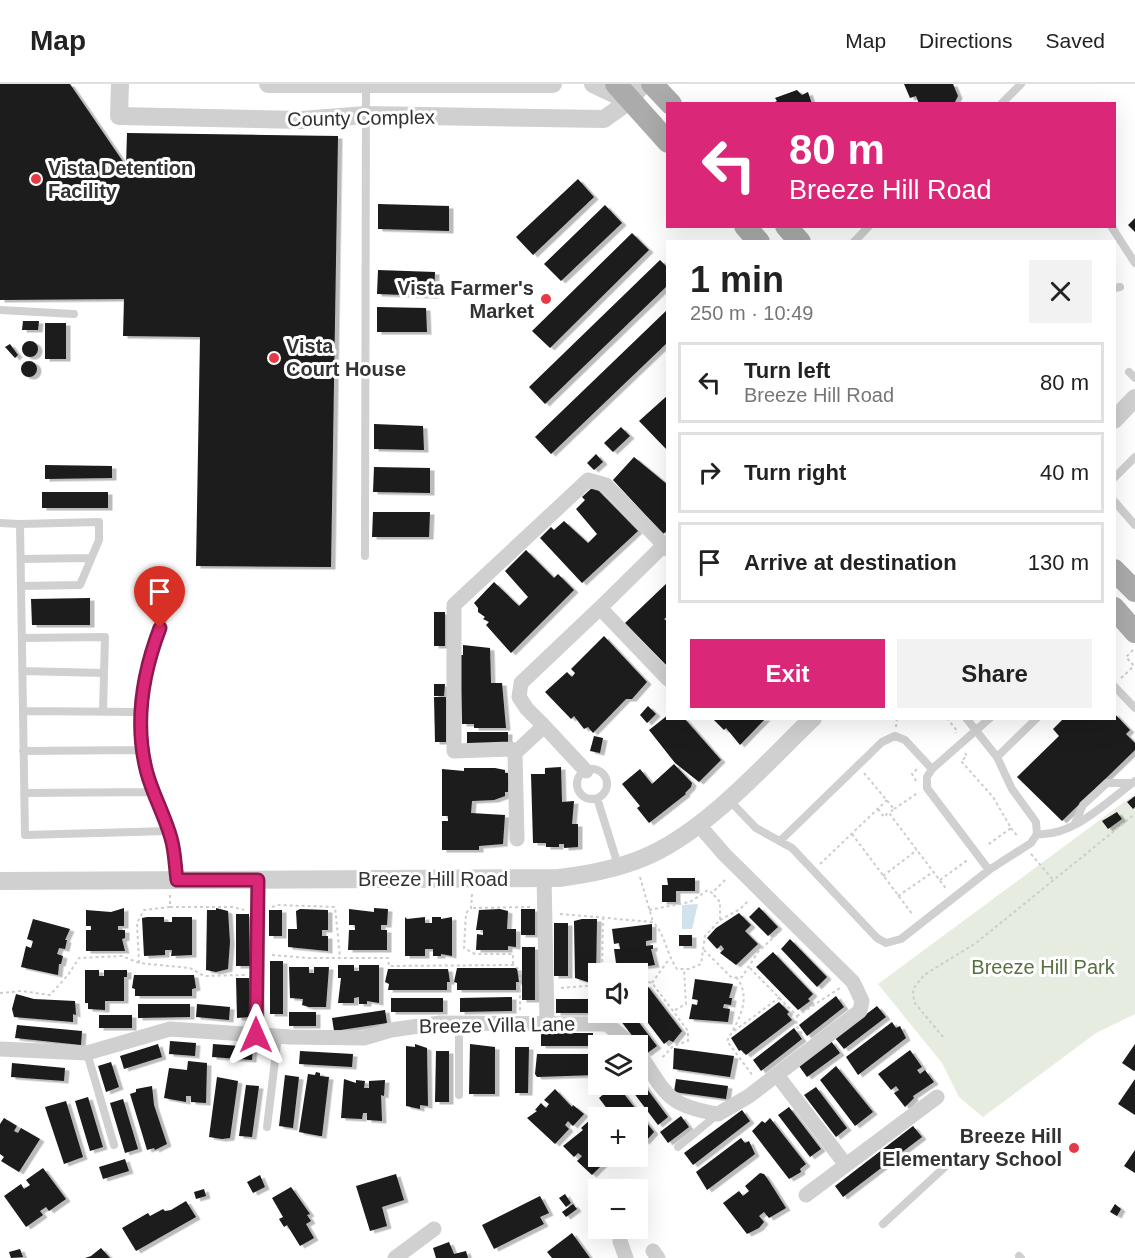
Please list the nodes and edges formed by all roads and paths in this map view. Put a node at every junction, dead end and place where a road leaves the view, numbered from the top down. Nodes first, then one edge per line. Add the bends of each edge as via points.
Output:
1 (120, 84) edge
2 (268, 84) edge
3 (554, 84) edge
4 (593, 84) edge
5 (652, 84) edge
6 (1021, 84) edge
7 (366, 85) edge
8 (629, 90) edge
9 (668, 102) edge
10 (1003, 102) edge
11 (366, 115) junction
12 (666, 139) edge
13 (747, 228) edge
14 (788, 228) edge
15 (867, 228) edge
16 (1112, 228) edge
17 (757, 240) edge
18 (798, 240) edge
19 (856, 240) edge
20 (1135, 263) edge
21 (0, 310) edge
22 (74, 314) dead end
23 (1134, 401) edge
24 (1116, 418) edge
25 (1134, 461) edge
26 (1116, 476) edge
27 (1116, 503) edge
28 (0, 523) edge
29 (21, 524) junction
30 (1135, 525) edge
31 (666, 547) edge
32 (364, 556) dead end
33 (91, 558) junction
34 (21, 559) junction
35 (1116, 572) edge
36 (21, 586) junction
37 (1135, 591) edge
38 (600, 608) junction
39 (1116, 611) edge
40 (166, 613) dead end
41 (1135, 632) edge
42 (22, 638) junction
43 (1135, 648) edge
44 (1135, 666) edge
45 (22, 671) junction
46 (104, 673) junction
47 (666, 677) edge
48 (1116, 684) edge
49 (1116, 688) edge
50 (1135, 708) edge
51 (23, 711) junction
52 (103, 711) junction
53 (140, 712) junction
54 (811, 720) edge
55 (949, 720) edge
56 (968, 720) edge
57 (988, 720) edge
58 (1035, 720) edge
59 (544, 726) junction
60 (978, 730) junction
61 (959, 746) junction
62 (142, 750) junction
63 (24, 751) junction
64 (515, 753) junction
65 (997, 758) junction
66 (858, 766) junction
67 (932, 769) junction
68 (586, 771) junction
69 (1133, 782) edge
70 (927, 788) junction
71 (154, 792) junction
72 (24, 793) junction
73 (597, 798) junction
74 (728, 799) junction
75 (887, 800) junction
76 (878, 809) junction
77 (894, 809) junction
78 (889, 813) junction
79 (1135, 814) edge
80 (698, 824) junction
81 (1074, 825) junction
82 (169, 831) junction
83 (852, 834) junction
84 (1037, 834) junction
85 (517, 838) dead end
86 (780, 841) junction
87 (917, 850) junction
88 (976, 853) junction
89 (636, 860) junction
90 (618, 866) junction
91 (813, 870) junction
92 (989, 870) junction
93 (933, 871) junction
94 (884, 876) junction
95 (544, 878) junction
96 (472, 879) junction
97 (174, 880) junction
98 (258, 880) junction
99 (940, 880) junction
100 (0, 881) edge
101 (719, 885) dead end
102 (760, 889) junction
103 (712, 893) junction
104 (898, 896) junction
105 (954, 898) junction
106 (170, 907) junction
107 (471, 908) junction
108 (545, 910) junction
109 (649, 910) junction
110 (258, 914) junction
111 (603, 919) junction
112 (720, 920) junction
113 (791, 921) junction
114 (653, 922) junction
115 (920, 924) junction
116 (704, 950) junction
117 (257, 954) junction
118 (340, 957) junction
119 (669, 958) junction
120 (140, 963) junction
121 (602, 963) edge
122 (513, 965) junction
123 (750, 968) junction
124 (684, 969) junction
125 (257, 975) junction
126 (736, 978) junction
127 (851, 980) junction
128 (648, 982) edge
129 (652, 983) junction
130 (588, 986) edge
131 (546, 988) junction
132 (0, 993) edge
133 (780, 997) junction
134 (674, 1011) junction
135 (797, 1016) junction
136 (520, 1022) junction
137 (547, 1022) junction
138 (459, 1023) junction
139 (732, 1033) junction
140 (256, 1035) junction
141 (620, 1035) edge
142 (278, 1036) junction
143 (943, 1037) dead end
144 (812, 1047) junction
145 (0, 1049) edge
146 (87, 1053) junction
147 (648, 1067) edge
148 (650, 1070) junction
149 (777, 1075) junction
150 (761, 1087) junction
151 (459, 1095) dead end
152 (938, 1097) dead end
153 (718, 1114) junction
154 (267, 1127) dead end
155 (114, 1145) dead end
156 (678, 1147) dead end
157 (846, 1165) junction
158 (948, 1165) dead end
159 (806, 1195) dead end
160 (883, 1224) dead end
161 (434, 1229) dead end
162 (620, 1241) dead end
163 (395, 1258) edge
164 (626, 1258) edge

1 - 11 street, County Complex via 119,116 301,120
2 - 7 street, County Complex
3 - 7 street, County Complex
4 - 8 street
5 - 9 main road
6 - 10 lane
7 - 11 lane
8 - 11 street, County Complex via 604,119
8 - 12 main road
11 - 32 lane
13 - 17 main road
14 - 18 main road
15 - 19 lane
16 - 20 lane
21 - 22 lane
23 - 24 street
25 - 26 lane
27 - 30 lane
28 - 29 lane
29 - 33 lane via 99,522 99,540
29 - 34 lane
31 - 38 street
31 - 64 street via 606,485 588,480 454,604 454,751 512,749
33 - 34 lane
33 - 36 lane via 80,585
34 - 36 lane
35 - 37 main road
36 - 42 lane
38 - 47 street
38 - 59 street via 521,683 519,697
39 - 41 main road
40 - 53 lane via 155,642
42 - 45 lane
42 - 46 lane via 105,637
43 - 44 path via 1126,657
44 - 48 path
45 - 46 lane
45 - 51 lane
46 - 52 lane
49 - 50 lane
51 - 52 lane
51 - 63 lane
52 - 53 lane
53 - 62 lane
54 - 74 street, Breeze Hill Road
55 - 61 path via 957,731 952,736
56 - 60 lane
57 - 60 lane
58 - 65 lane
59 - 64 street
59 - 68 street
60 - 61 lane
60 - 65 lane
61 - 67 lane
61 - 88 path via 967,756 961,761 993,797 1011,828
62 - 63 lane
62 - 71 lane
63 - 72 lane
64 - 85 street
65 - 84 lane via 1012,789 1036,822
66 - 67 lane via 882,742 895,736 905,740
66 - 75 path
66 - 86 lane
67 - 70 lane
68 - 73 lane via 577,781 578,790 584,797
68 - 73 lane via 597,770 604,777 607,786
69 - 81 lane
69 - 81 lane via 1107,783 1083,805
70 - 77 path
70 - 88 lane
71 - 72 lane
71 - 82 lane
72 - 82 lane via 25,835
73 - 90 lane
74 - 80 street, Breeze Hill Road
74 - 86 lane via 756,828
75 - 76 path
75 - 77 path
76 - 78 path via 884,817
76 - 83 path
77 - 78 path
78 - 87 path
79 - 143 path via 976,943 924,975 913,989 914,1002
80 - 89 street, Breeze Hill Road via 653,854
80 - 102 street
81 - 84 lane via 1049,835
82 - 97 lane
83 - 91 path
83 - 94 path
84 - 92 lane via 1031,843
86 - 91 lane
87 - 93 path
87 - 94 path
88 - 92 lane
88 - 99 path
89 - 90 street, Breeze Hill Road
89 - 109 path
90 - 95 street, Breeze Hill Road via 595,874
91 - 115 lane via 886,943 901,939
92 - 105 lane
93 - 99 path
93 - 104 path
94 - 104 path
95 - 96 street, Breeze Hill Road
95 - 108 street
96 - 98 street, Breeze Hill Road
96 - 107 path
97 - 98 street, Breeze Hill Road
97 - 100 street, Breeze Hill Road
97 - 106 path
98 - 110 street
99 - 105 path
101 - 103 path
102 - 112 path via 740,909
102 - 113 street
103 - 109 path via 708,890 690,902
103 - 112 path via 720,902
104 - 115 path
105 - 115 lane
106 - 110 path via 233,906
106 - 120 path via 144,910 138,922
107 - 108 path
107 - 122 path via 466,913 464,948 475,954 513,954
108 - 111 path
108 - 131 street
109 - 114 path
110 - 117 street
110 - 118 path via 277,905 334,907
111 - 114 path
111 - 121 path
112 - 116 path via 705,936
113 - 123 path via 758,952
113 - 127 street
114 - 119 path via 660,929
116 - 124 path via 700,964
116 - 126 path
117 - 118 path
117 - 125 street
118 - 122 path via 388,958 389,966
119 - 124 path via 677,969
119 - 129 path
120 - 125 path via 190,968 204,976
120 - 132 path via 122,956 79,958 50,995
122 - 136 path via 520,970
123 - 126 path
123 - 133 path
124 - 134 path via 686,1004
125 - 140 street
126 - 139 path via 743,986 744,1004
127 - 135 path
127 - 144 street via 862,1001 860,1011
128 - 129 path
129 - 134 path
130 - 131 path
131 - 137 street
133 - 135 path
133 - 139 path
134 - 148 path via 688,1031 688,1041 673,1046
135 - 144 path via 796,1026
136 - 137 street, Breeze Villa Lane
136 - 138 street, Breeze Villa Lane
137 - 141 street, Breeze Villa Lane via 607,1024
138 - 142 street, Breeze Villa Lane via 391,1030 364,1038
138 - 151 lane
139 - 150 path via 727,1041
140 - 142 street, Breeze Villa Lane
140 - 146 street, Breeze Villa Lane via 170,1029
142 - 154 lane
144 - 149 street
145 - 146 street, Breeze Villa Lane
146 - 155 lane
147 - 148 street
148 - 153 street via 671,1101 688,1109
149 - 150 street
149 - 157 street
150 - 153 street
152 - 157 street
153 - 156 lane
157 - 159 street
158 - 160 lane
161 - 163 street
162 - 164 street

